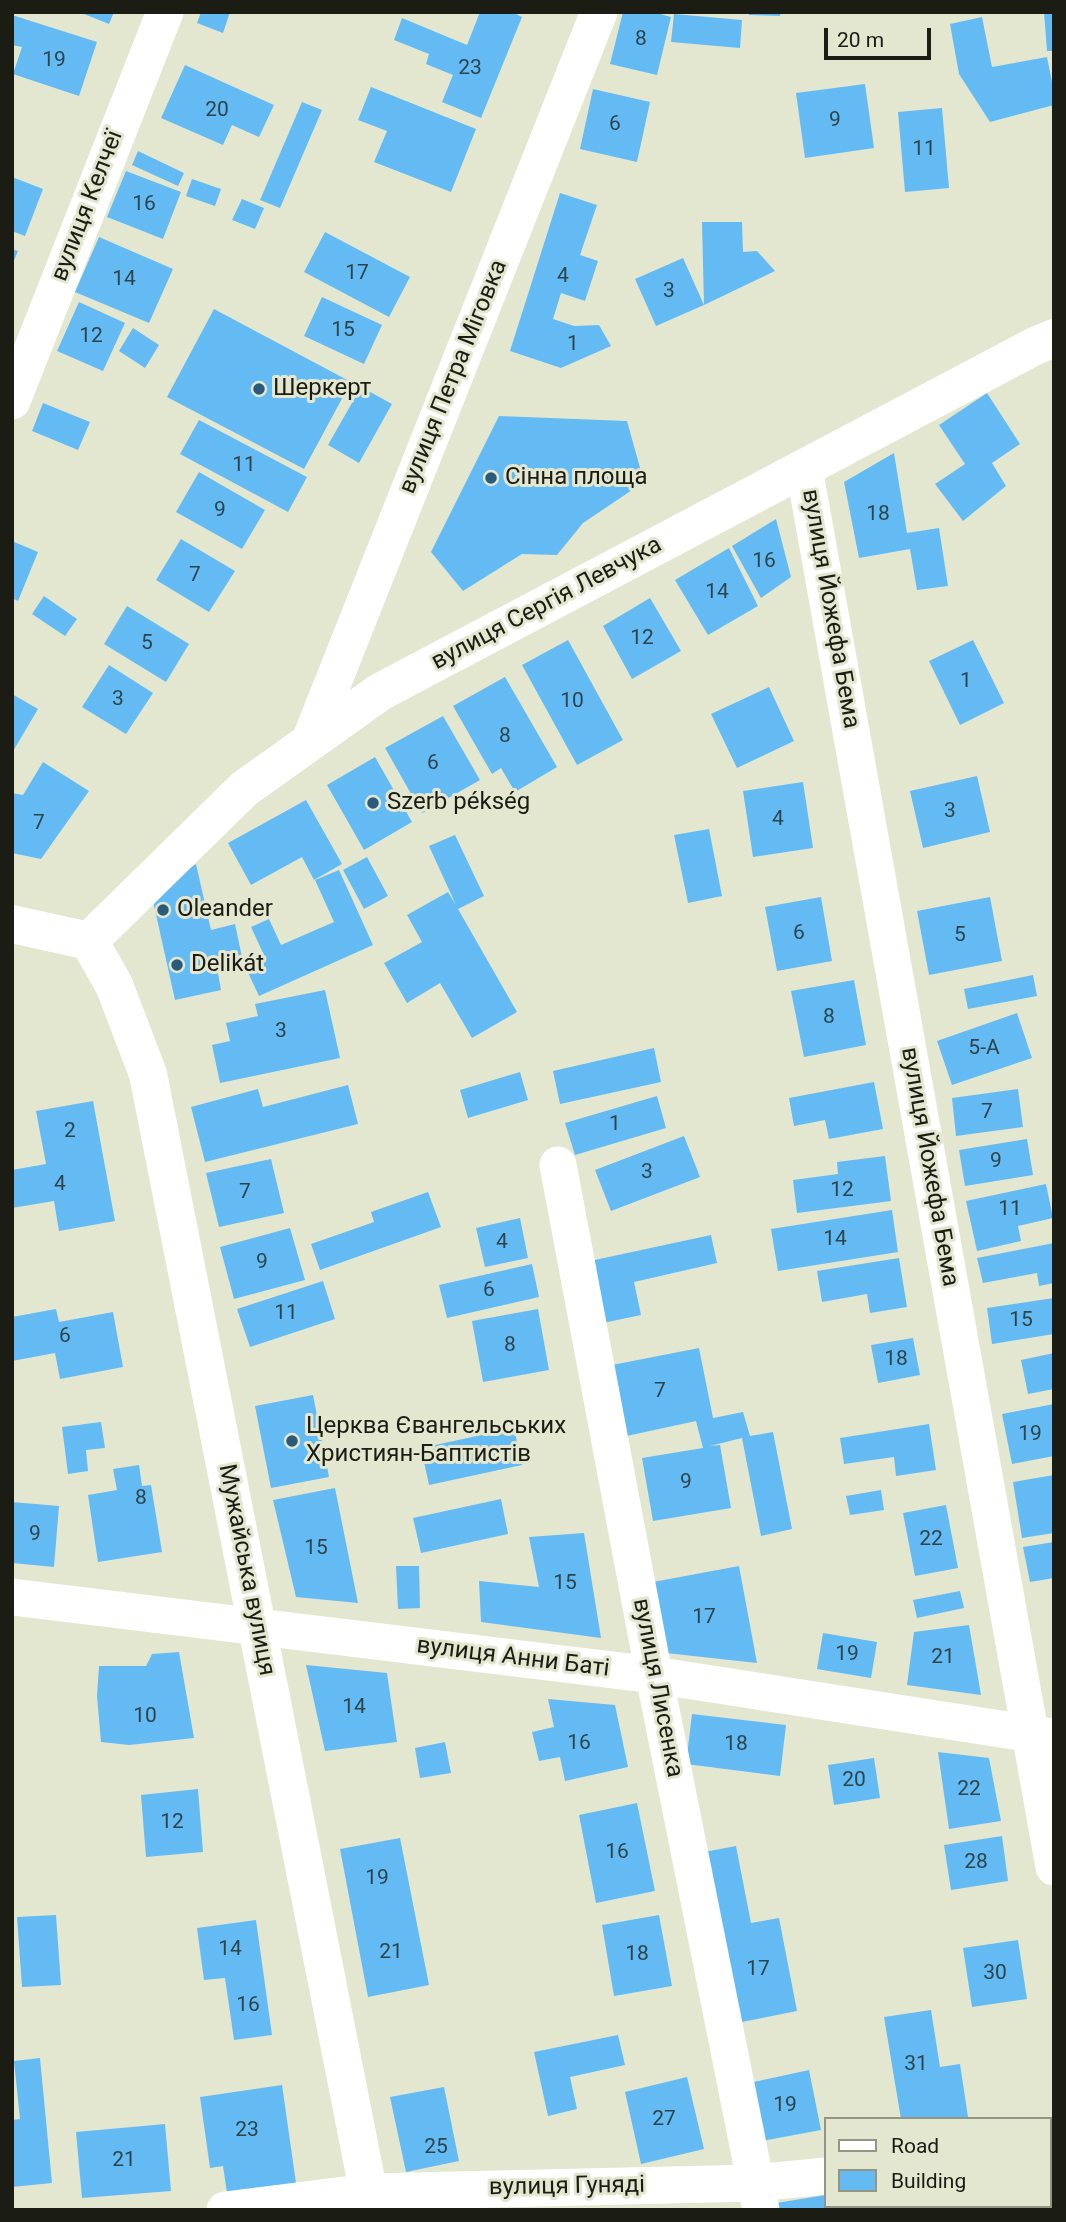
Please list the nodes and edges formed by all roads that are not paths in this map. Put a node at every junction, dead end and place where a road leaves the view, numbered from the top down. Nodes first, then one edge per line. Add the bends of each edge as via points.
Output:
1 (165, 12) edge
2 (599, 12) edge
3 (1054, 338) edge
4 (12, 401) edge
5 (804, 468) junction
6 (309, 743) junction
7 (12, 925) edge
8 (89, 941) junction
9 (558, 1166) dead end
10 (12, 1597) edge
11 (257, 1627) junction
12 (654, 1675) junction
13 (1042, 1735) edge
14 (1054, 1867) edge
15 (824, 2177) edge
16 (758, 2196) edge
17 (370, 2201) edge
18 (225, 2210) edge

1 - 4 street, вулиця Келчеї
2 - 6 street, вулиця Петра Міговка
3 - 5 main road, вулиця Сергія Левчука
5 - 6 main road, вулиця Сергія Левчука via 380,692
5 - 13 street, вулиця Йожефа Бема
6 - 8 main road, вулиця Сергія Левчука via 244,789
7 - 8 main road
8 - 11 main road, Мужайська вулиця via 114,985 148,1074
9 - 12 street, вулиця Лисенка
10 - 11 street, вулиця Анни Баті
11 - 12 street, вулиця Анни Баті
11 - 17 main road, Мужайська вулиця
12 - 13 street, вулиця Анни Баті
12 - 16 street, вулиця Лисенка
13 - 14 street, вулиця Йожефа Бема
15 - 16 street, вулиця Гуняді
16 - 17 street, вулиця Гуняді
17 - 18 street, вулиця Гуняді

